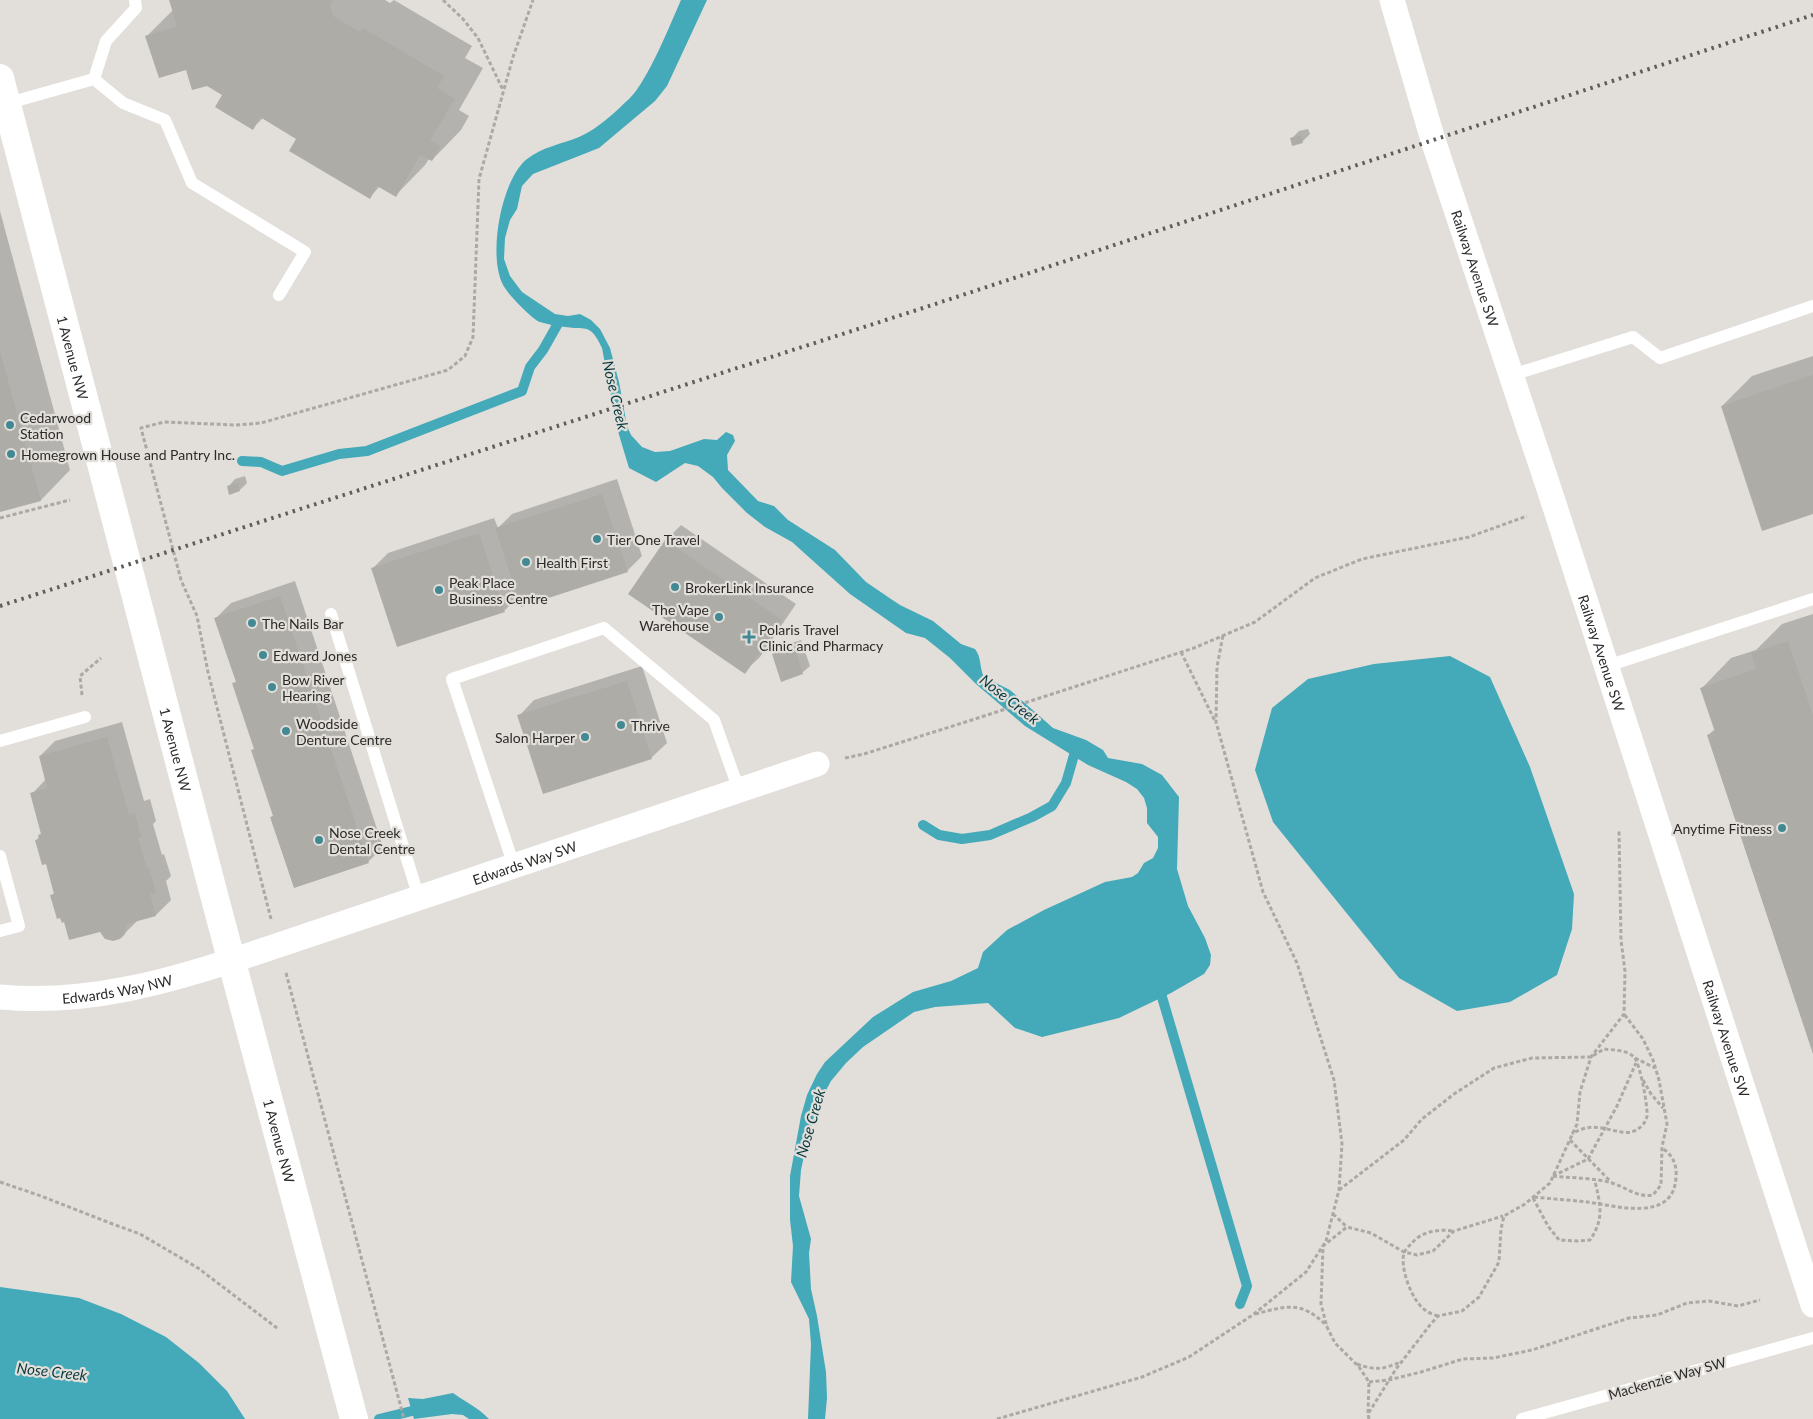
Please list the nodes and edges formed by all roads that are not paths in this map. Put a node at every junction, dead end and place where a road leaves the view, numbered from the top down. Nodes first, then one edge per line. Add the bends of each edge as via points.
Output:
1 (134, 0) edge
2 (1392, 0) edge
3 (94, 78) junction
4 (2, 95) edge
5 (280, 296) dead end
6 (1813, 306) edge
7 (1512, 375) junction
8 (1813, 599) edge
9 (331, 614) dead end
10 (1607, 666) junction
11 (85, 717) dead end
12 (0, 741) edge
13 (817, 764) road end
14 (739, 790) junction
15 (0, 856) edge
16 (514, 866) junction
17 (419, 898) junction
18 (0, 932) edge
19 (232, 961) junction
20 (0, 997) edge
21 (1813, 1305) edge
22 (1813, 1338) edge
23 (1536, 1417) edge
24 (354, 1419) edge
25 (1522, 1419) edge

1 - 3 lane via 136,8 106,41
2 - 7 street, Railway Avenue SW via 1433,140
3 - 4 lane
3 - 5 lane via 123,103 165,120 192,183 305,252
4 - 19 street, 1 Avenue NW
6 - 7 lane via 1660,358 1633,337
7 - 10 street, Railway Avenue SW
8 - 10 lane
9 - 17 lane
10 - 21 street, Railway Avenue SW
11 - 12 lane
13 - 14 street, Edwards Way SW
14 - 16 street, Edwards Way SW
14 - 16 lane via 714,720 604,628 452,679
15 - 18 lane via 19,926
16 - 17 street, Edwards Way SW
17 - 19 street, Edwards Way SW
19 - 20 street, Edwards Way NW via 134,989 76,998
19 - 24 street, 1 Avenue NW
22 - 23 lane, Mackenzie Way SW
23 - 25 lane, Mackenzie Way SW

